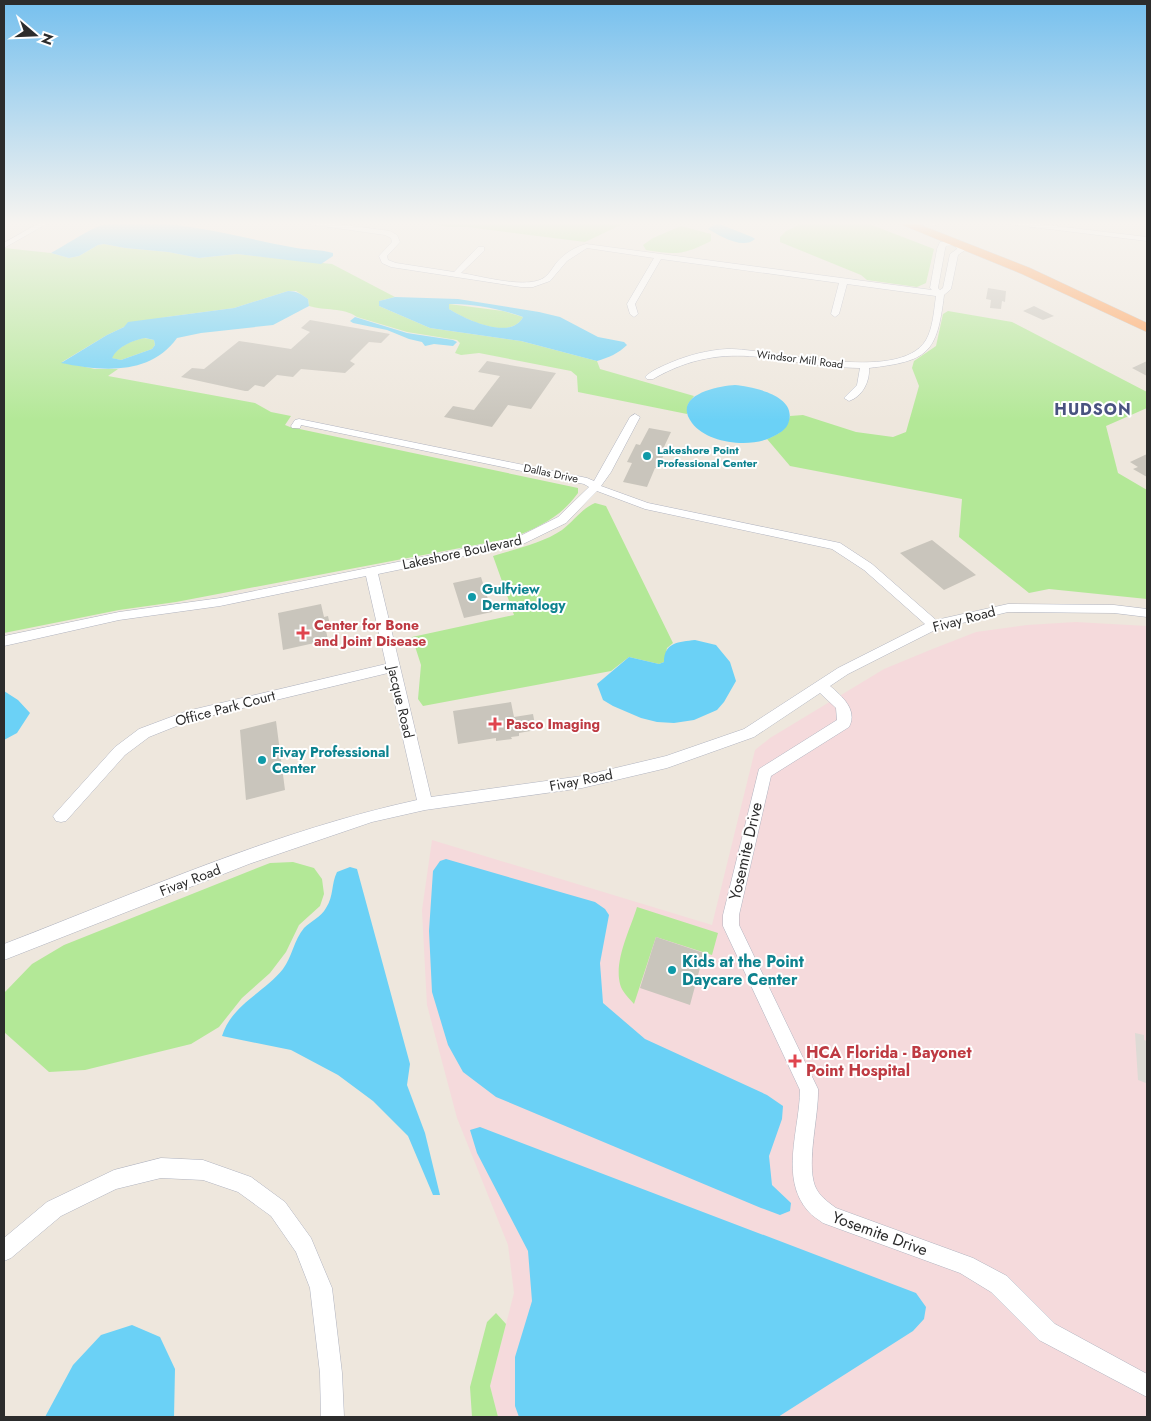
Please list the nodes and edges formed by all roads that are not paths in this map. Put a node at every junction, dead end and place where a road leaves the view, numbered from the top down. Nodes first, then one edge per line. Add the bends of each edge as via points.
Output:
1 (640, 288) edge
2 (842, 288) edge
3 (898, 288) edge
4 (934, 288) edge
5 (947, 288) edge
6 (1065, 288) edge
7 (1089, 289) edge
8 (940, 294) junction
9 (634, 314) dead end
10 (835, 314) dead end
11 (1147, 316) edge
12 (1147, 328) edge
13 (864, 366) junction
14 (650, 377) dead end
15 (849, 398) dead end
16 (635, 416) dead end
17 (594, 487) junction
18 (372, 571) junction
19 (1147, 613) edge
20 (934, 625) junction
21 (4, 641) edge
22 (394, 667) junction
23 (821, 686) junction
24 (425, 804) junction
25 (61, 816) dead end
26 (4, 952) edge
27 (4, 1251) edge
28 (1147, 1386) edge
29 (332, 1417) edge

1 - 9 street via 631,304
2 - 10 street
3 - 8 street
4 - 8 street
5 - 8 street
6 - 12 highway
7 - 11 highway
8 - 13 street, Windsor Mill Road via 931,340 919,352 896,362
13 - 14 street, Windsor Mill Road via 726,352 686,360
13 - 15 street via 860,390
16 - 17 street, Lakeshore Boulevard via 606,472
17 - 17 street, Dallas Drive via 587,481 568,477 299,422 296,426
17 - 18 street, Lakeshore Boulevard via 562,520 519,541
17 - 20 street via 645,506 836,546 868,567
18 - 21 street, Lakeshore Boulevard via 220,602 119,616
18 - 22 street, Jacque Road
19 - 20 street, Fivay Road via 1008,608
20 - 23 street, Fivay Road via 843,671
22 - 24 street, Jacque Road
22 - 25 street, Office Park Court via 187,716 144,733 120,751
23 - 24 street, Fivay Road via 749,732 667,762 582,782
23 - 28 street, Yosemite Drive via 841,704 845,711 844,723 764,773 731,915 731,926 809,1089 811,1104 802,1167 802,1182 808,1197 817,1209 830,1216 981,1272 1014,1297 1047,1332
24 - 26 street, Fivay Road via 372,816 246,858
27 - 29 street via 54,1209 114,1180 160,1168 203,1170 244,1184 278,1209 304,1245 321,1288

